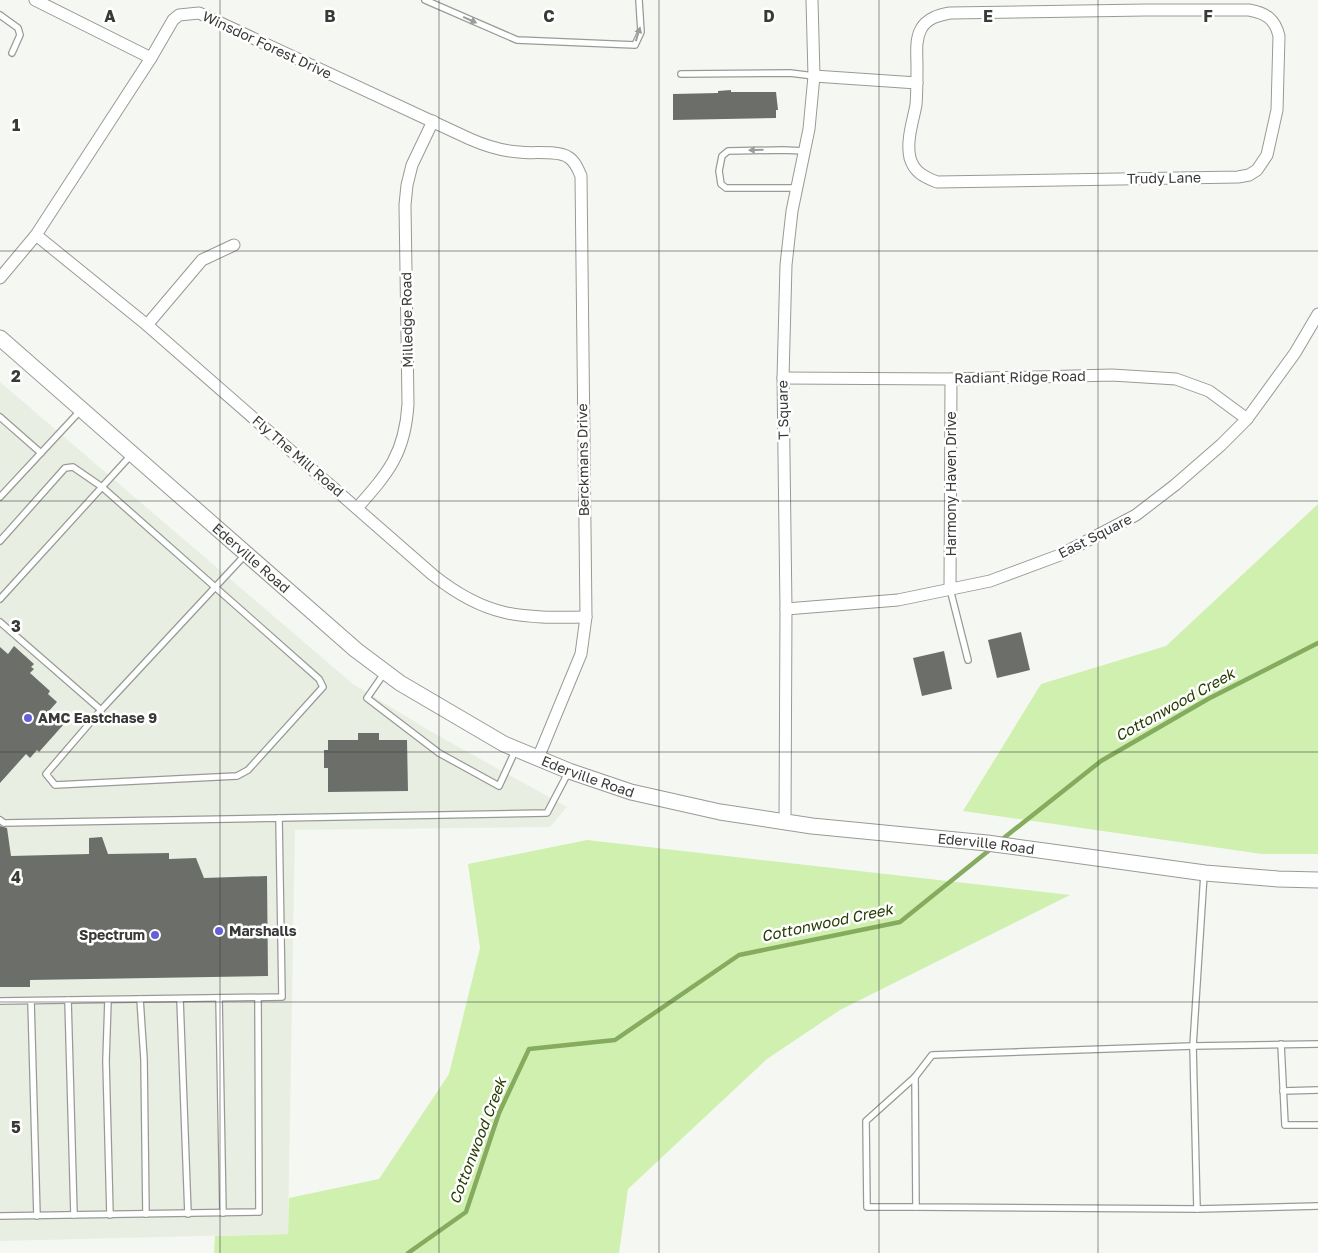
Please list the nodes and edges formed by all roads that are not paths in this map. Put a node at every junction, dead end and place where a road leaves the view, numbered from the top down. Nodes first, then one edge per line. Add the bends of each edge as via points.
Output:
1 (35, 0) edge
2 (425, 0) edge
3 (640, 0) edge
4 (812, 0) edge
5 (1146, 5) edge
6 (0, 15) edge
7 (12, 52) dead end
8 (151, 58) junction
9 (681, 74) dead end
10 (814, 76) junction
11 (917, 82) junction
12 (432, 121) junction
13 (805, 151) junction
14 (568, 156) joint
15 (797, 188) junction
16 (36, 235) junction
17 (234, 245) dead end
18 (0, 278) edge
19 (1318, 314) edge
20 (147, 324) junction
21 (0, 338) edge
22 (782, 378) junction
23 (951, 379) junction
24 (82, 410) junction
25 (0, 417) edge
26 (1247, 419) junction
27 (41, 453) junction
28 (132, 454) junction
29 (102, 487) junction
30 (0, 497) edge
31 (357, 508) junction
32 (0, 541) edge
33 (246, 554) junction
34 (214, 588) junction
35 (950, 589) junction
36 (0, 599) edge
37 (786, 609) junction
38 (586, 617) junction
39 (0, 622) edge
40 (968, 660) dead end
41 (385, 672) junction
42 (101, 710) junction
43 (516, 749) junction
44 (538, 758) junction
45 (569, 771) junction
46 (279, 818) junction
47 (0, 820) edge
48 (785, 821) junction
49 (1204, 873) junction
50 (1318, 880) edge
51 (219, 998) junction
52 (258, 998) junction
53 (140, 999) junction
54 (180, 999) junction
55 (68, 1000) junction
56 (108, 1000) junction
57 (0, 1001) edge
58 (30, 1001) junction
59 (1281, 1044) junction
60 (1318, 1044) edge
61 (1193, 1046) junction
62 (915, 1077) junction
63 (1318, 1090) edge
64 (1283, 1091) junction
65 (1318, 1125) edge
66 (1318, 1206) edge
67 (916, 1207) junction
68 (1197, 1209) junction
69 (0, 1211) edge
70 (223, 1213) junction
71 (146, 1214) junction
72 (188, 1214) junction
73 (74, 1215) junction
74 (110, 1215) junction
75 (0, 1216) edge
76 (37, 1216) junction

1 - 8 street
2 -> 3 lane via 517,40 634,45 641,32
4 - 10 street, T Square
5 - 11 street via 937,16 921,29 917,39
5 - 11 street, Trudy Lane via 1249,10 1270,17 1277,26 1276,110 1268,154 1262,165 1249,174 1238,177 937,182 925,178 914,168 910,157
6 - 7 lane via 18,28 20,35
8 - 12 street, Winsdor Forest Drive via 173,20 188,13 200,14
8 - 16 street, Winsdor Forest Drive
9 - 10 lane via 790,73
10 - 11 street
10 - 13 street, T Square
12 - 14 street, Winsdor Forest Drive via 495,149
12 - 31 street, Milledge Road via 412,165 405,204 407,427 395,460 384,478
13 - 15 street, T Square
13 -> 15 lane via 728,151 722,156 720,184 726,188
14 - 38 street, Berckmans Drive via 576,164 580,176
15 - 22 street, T Square via 786,265
16 - 18 street, Winsdor Forest Drive
16 - 20 street, Fly The Mill Road
17 - 20 street via 202,260
19 - 26 street, East Square via 1295,353
20 - 31 street, Fly The Mill Road
21 - 24 street, Ederville Road
22 - 23 street, Radiant Ridge Road
22 - 37 street, T Square
23 - 26 street, Radiant Ridge Road via 1112,375 1176,379 1208,391
23 - 35 street, Harmony Haven Drive
24 - 27 lane
24 - 28 street, Ederville Road
25 - 27 lane
26 - 35 street, East Square via 1175,485 1136,515 1060,555 990,581
27 - 30 lane
28 - 29 lane
28 - 33 street, Ederville Road
29 - 32 lane via 73,467 65,468
29 - 34 lane
29 - 36 lane
31 - 38 street, Fly The Mill Road via 440,580 477,604 516,615
33 - 34 lane
33 - 41 street, Ederville Road
34 - 42 lane
34 - 42 lane via 319,679 323,687 248,770 237,776 55,785 46,774
35 - 37 street, East Square via 898,600
35 - 40 lane
37 - 48 street, T Square
38 - 44 street, Berckmans Drive via 581,654
39 - 42 lane
41 - 43 street, Ederville Road via 432,703
41 - 43 lane via 368,698 439,754 499,786
43 - 44 street, Ederville Road
44 - 45 street, Ederville Road
45 - 46 lane via 547,814
45 - 48 street, Ederville Road via 640,794 720,812
46 - 47 lane via 4,823
46 - 52 lane via 282,997
48 - 49 street, Ederville Road
49 - 50 street, Ederville Road
49 - 61 lane
51 - 52 lane
51 - 54 lane
51 - 70 lane
52 - 70 lane via 259,1212
53 - 54 lane
53 - 56 lane
53 - 71 lane
54 - 72 lane
55 - 56 lane
55 - 58 lane
55 - 73 lane
56 - 74 lane via 106,1061
57 - 58 lane
58 - 76 lane
59 - 60 lane
59 - 61 lane
59 - 64 lane
61 - 62 lane via 932,1055
61 - 68 lane
62 - 67 lane
62 - 67 lane via 866,1121 867,1207
63 - 64 lane
64 - 65 lane via 1285,1125
66 - 68 lane
67 - 68 lane
69 - 75 lane
70 - 72 lane
71 - 72 lane
71 - 74 lane
73 - 74 lane
73 - 76 lane
75 - 76 lane

